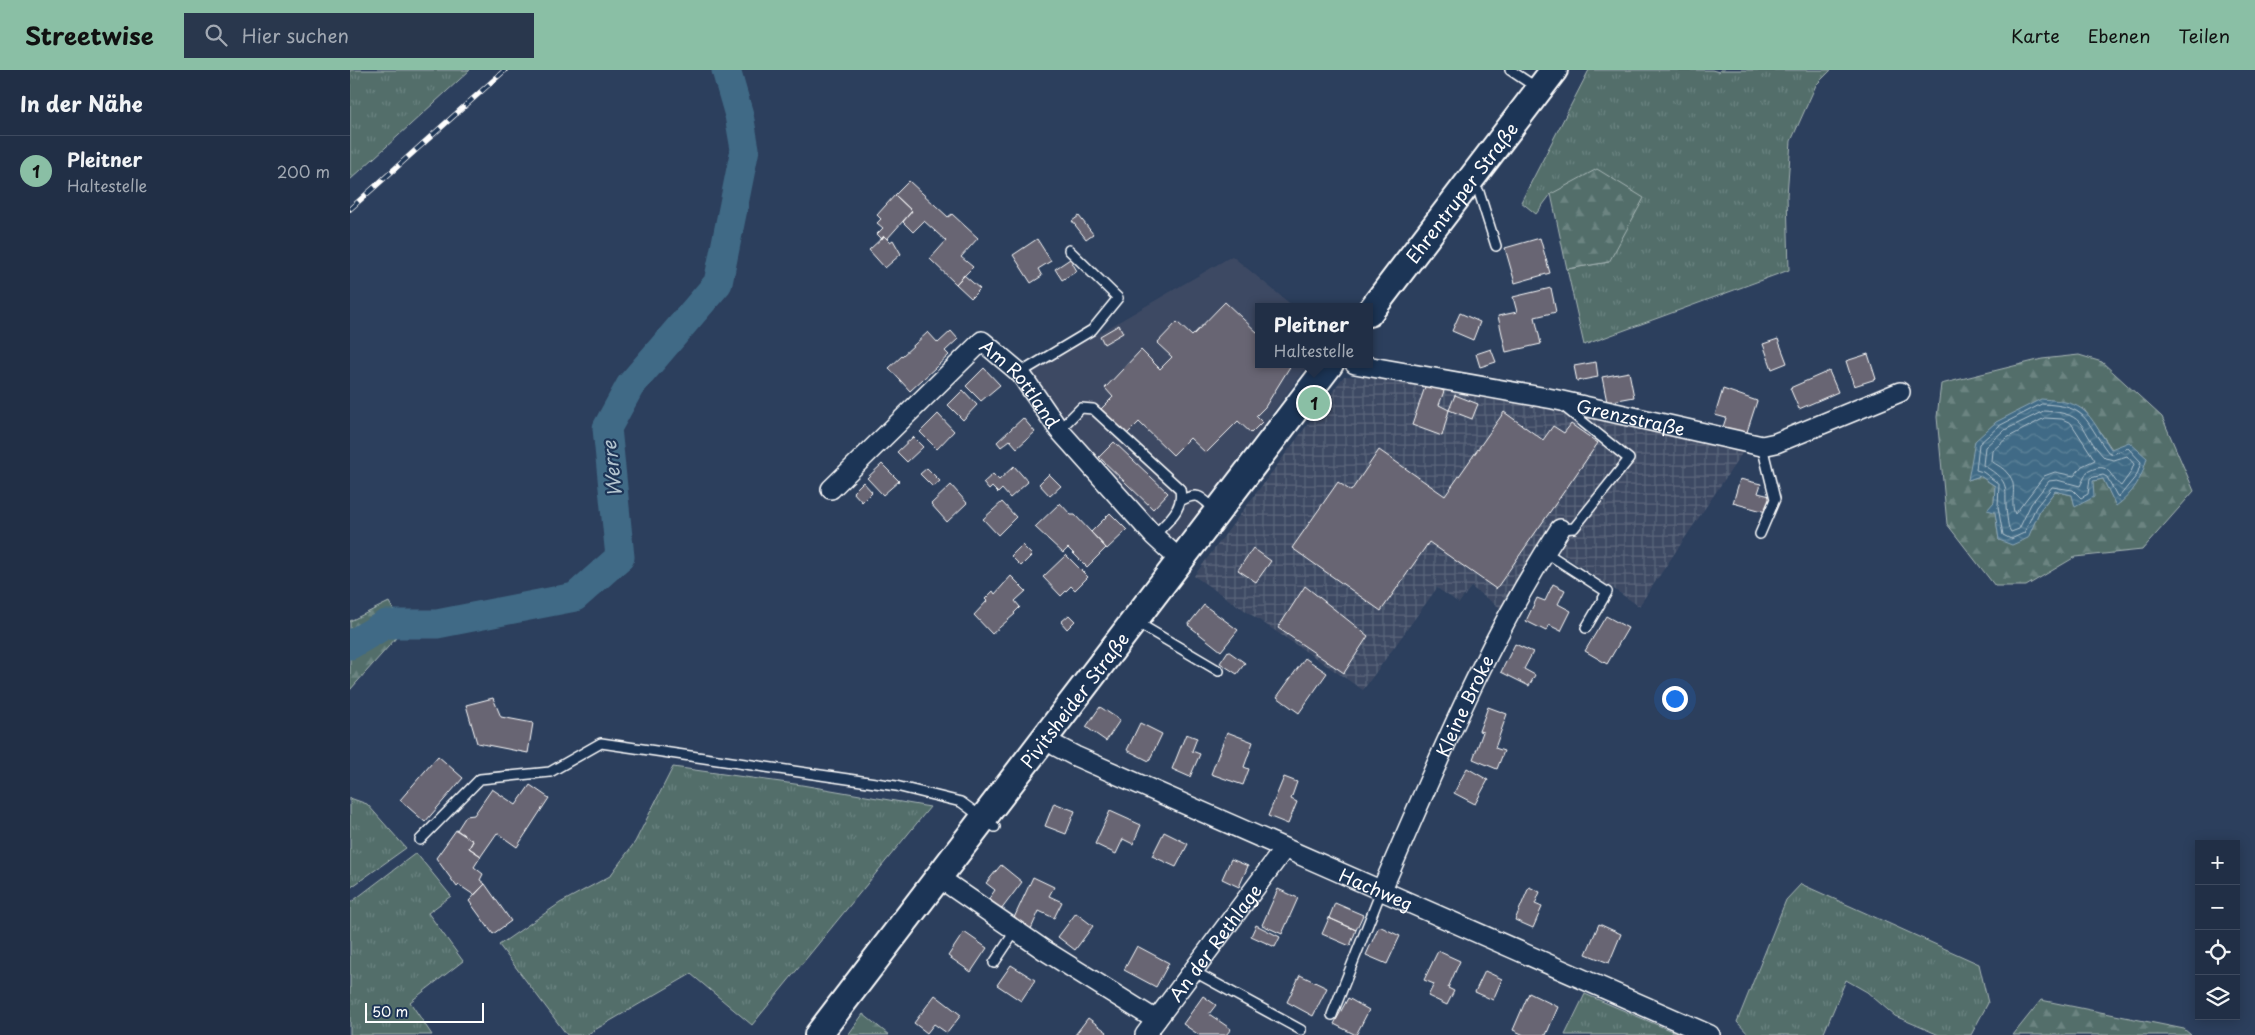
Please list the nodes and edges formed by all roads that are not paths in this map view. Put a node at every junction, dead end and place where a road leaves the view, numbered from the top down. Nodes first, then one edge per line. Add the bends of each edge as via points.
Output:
1 (1510, 70) edge
2 (1547, 80) edge
3 (1469, 182) junction
4 (1496, 246) dead end
5 (1068, 250) dead end
6 (1373, 308) edge
7 (1373, 367) edge
8 (1327, 368) edge
9 (1020, 374) junction
10 (1900, 392) dead end
11 (1553, 399) junction
12 (1059, 430) junction
13 (1762, 446) junction
14 (831, 489) dead end
15 (1182, 500) junction
16 (1217, 512) junction
17 (1560, 529) joint
18 (1760, 534) dead end
19 (1154, 536) junction
20 (1545, 552) junction
21 (1183, 562) junction
22 (1134, 620) junction
23 (1586, 628) dead end
24 (1219, 670) dead end
25 (1045, 737) junction
26 (988, 823) junction
27 (420, 840) dead end
28 (1284, 849) junction
29 (938, 877) junction
30 (1382, 889) junction
31 (1016, 930) junction
32 (994, 963) dead end
33 (1193, 971) junction
34 (1332, 1015) dead end
35 (1156, 1020) junction
36 (1302, 1030) dead end
37 (818, 1035) edge
38 (1145, 1035) edge
39 (1710, 1035) edge

1 - 2 lane
2 - 3 main road, Ehrentruper Straße
3 - 4 lane via 1479,192
3 - 6 main road, Ehrentruper Straße
5 - 9 lane via 1118,298 1092,330
7 - 11 street, Grenzstraße
8 - 16 main road, Pivitsheider Straße
9 - 12 street, Am Rottland
9 - 14 street, Am Rottland via 982,341
10 - 13 street, Grenzstraße
11 - 13 street, Grenzstraße
11 - 17 lane via 1629,459 1574,528
12 - 15 lane via 1080,408 1092,409 1180,489
12 - 19 street, Am Rottland
13 - 18 lane via 1775,500
15 - 16 lane via 1192,494 1199,496
15 - 19 lane
16 - 21 main road, Pivitsheider Straße
17 - 20 street, Kleine Broke
19 - 21 street, Am Rottland
20 - 23 lane via 1606,592
20 - 30 street, Kleine Broke via 1476,676
21 - 22 main road, Pivitsheider Straße
22 - 24 lane
22 - 25 main road, Pivitsheider Straße
25 - 26 main road, Pivitsheider Straße
25 - 28 street, Hachweg via 1075,756
26 - 27 lane via 961,802 896,786 601,743 550,772 480,779
26 - 29 main road, Pivitsheider Straße
28 - 30 street, Hachweg
28 - 33 street, An der Rethlage
29 - 31 street
29 - 37 main road, Pivitsheider Straße
30 - 34 lane
30 - 39 street, Hachweg
31 - 32 lane
31 - 35 street
33 - 35 street, An der Rethlage
33 - 36 lane
35 - 38 street, An der Rethlage

